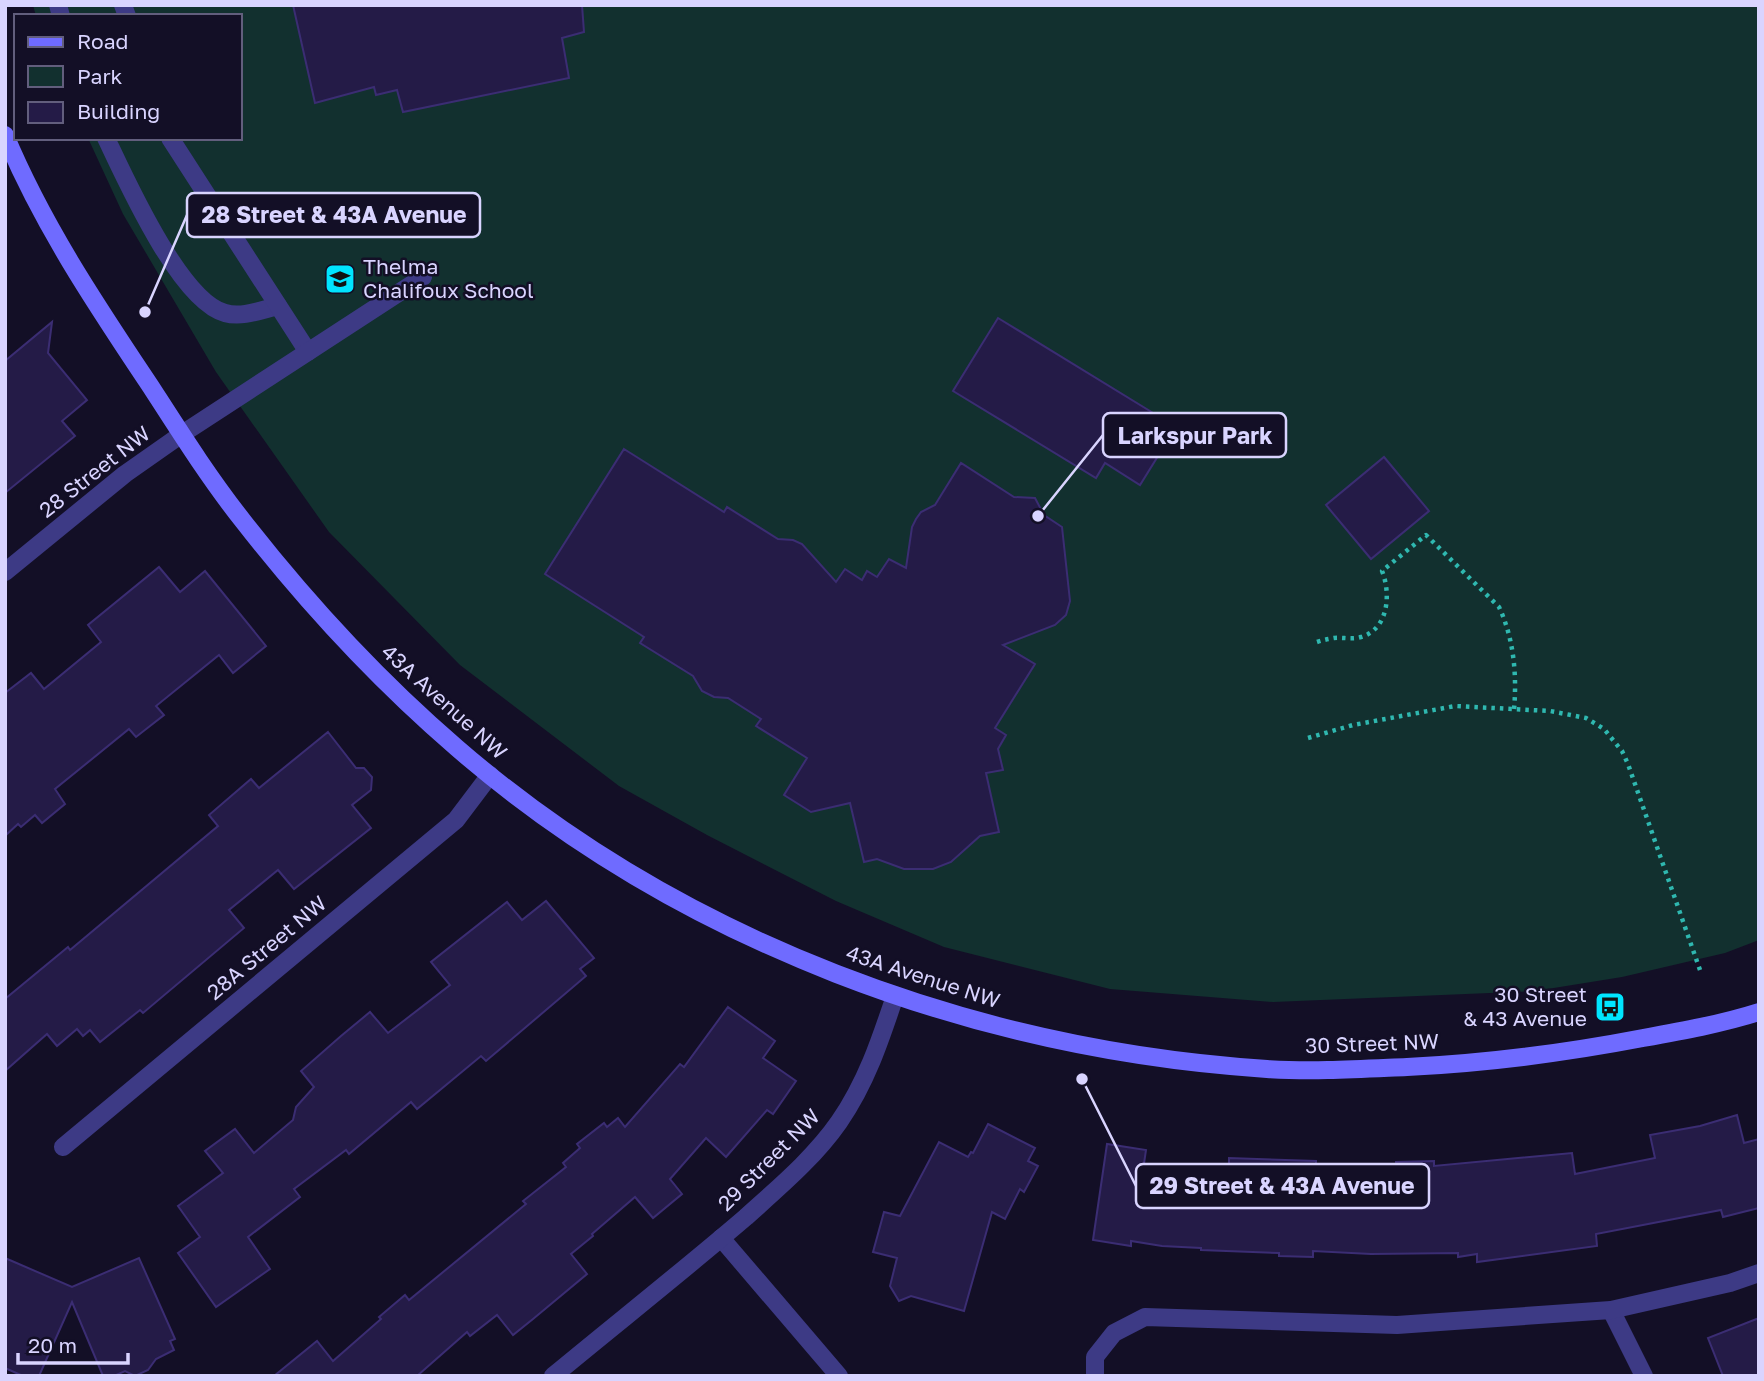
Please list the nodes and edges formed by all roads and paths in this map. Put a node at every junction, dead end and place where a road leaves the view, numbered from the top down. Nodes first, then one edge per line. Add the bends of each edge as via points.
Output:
1 (5, 135) edge
2 (107, 140) edge
3 (171, 140) edge
4 (423, 278) dead end
5 (278, 306) junction
6 (308, 352) junction
7 (182, 435) junction
8 (5, 572) edge
9 (1317, 642) dead end
10 (1514, 710) junction
11 (1308, 738) dead end
12 (490, 775) junction
13 (1700, 970) dead end
14 (895, 996) junction
15 (1759, 1012) edge
16 (1068, 1042) joint
17 (63, 1146) dead end
18 (721, 1238) junction
19 (1759, 1273) edge
20 (1611, 1310) junction
21 (553, 1376) edge
22 (839, 1376) edge
23 (1095, 1376) edge
24 (1644, 1376) edge

1 - 7 street, 43A Avenue NW via 55,238
2 - 5 street via 135,199 187,285 226,314
3 - 5 street
4 - 6 street, 28 Street NW
5 - 6 street
6 - 7 street, 28 Street NW
7 - 8 street, 28 Street NW via 125,474
7 - 12 street, 43A Avenue NW via 241,519 302,593 402,697
9 - 10 path via 1357,639 1375,628 1386,607 1382,571 1426,534 1499,607 1516,668
10 - 11 path via 1455,706
10 - 13 path via 1586,718 1604,729 1622,751
12 - 14 street, 43A Avenue NW via 599,852 676,899 767,944
12 - 17 street, 28A Street NW via 456,820
14 - 16 street, 43A Avenue NW
14 - 18 street, 29 Street NW via 863,1082 837,1124 809,1157
15 - 16 street, 30 Street NW via 1679,1032 1471,1064 1274,1069
18 - 21 street, 29 Street NW
18 - 22 street, 29 Street NW
19 - 20 street
20 - 23 street via 1398,1325 1146,1317 1114,1333 1095,1357
20 - 24 street

